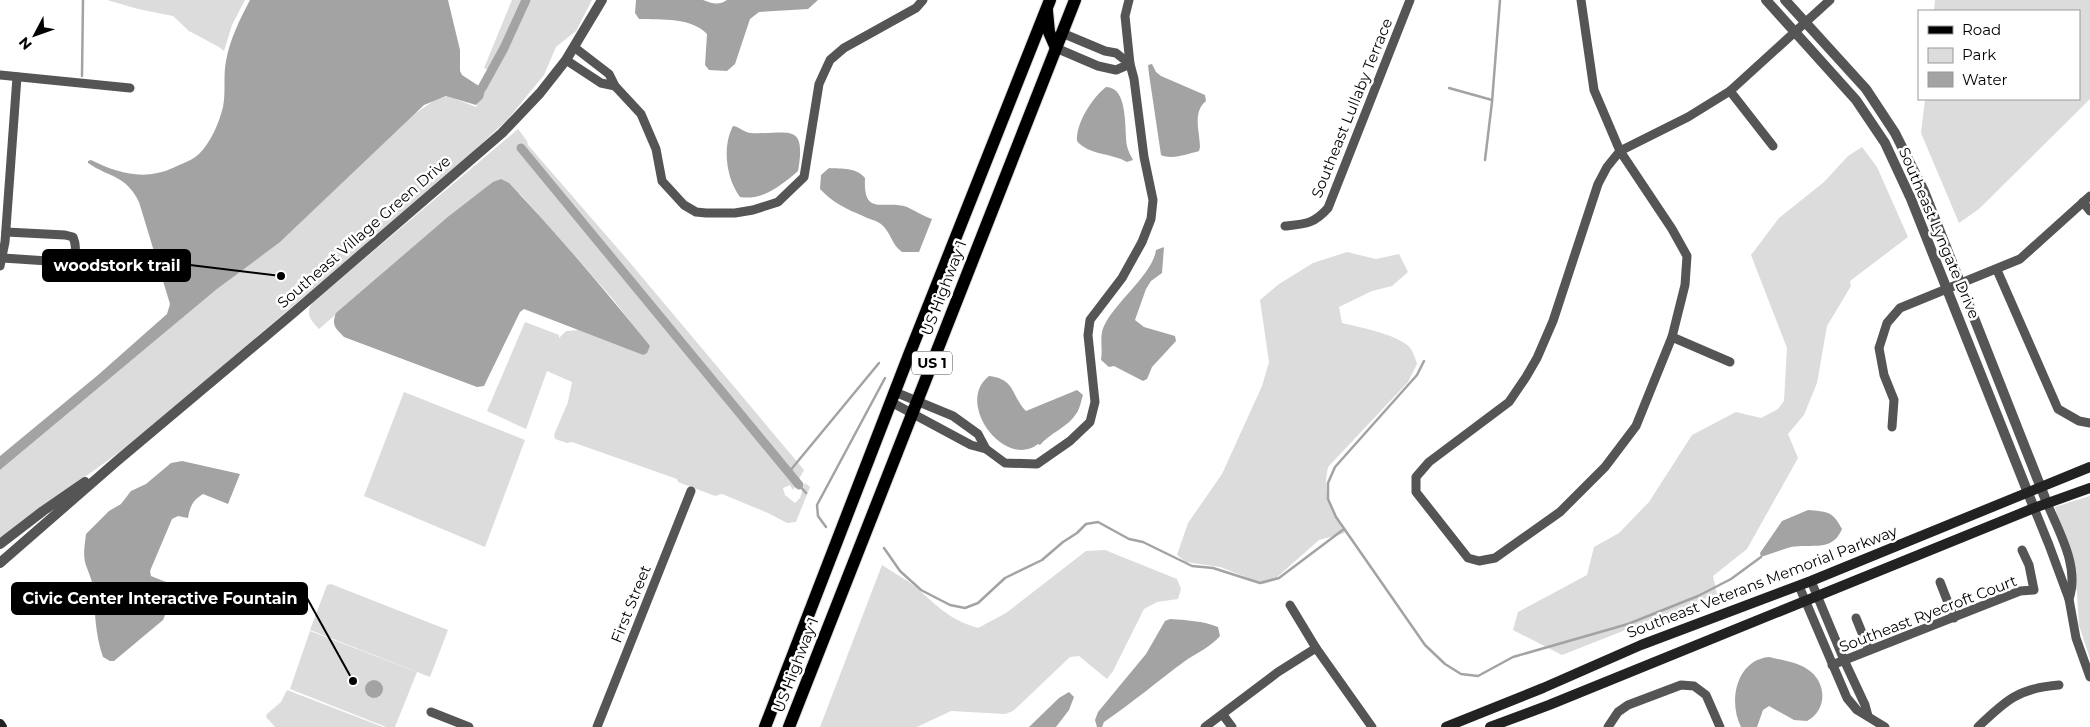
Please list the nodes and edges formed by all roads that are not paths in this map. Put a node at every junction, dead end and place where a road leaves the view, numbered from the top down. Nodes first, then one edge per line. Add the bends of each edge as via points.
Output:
1 (602, 0) edge
2 (923, 0) edge
3 (1075, 0) edge
4 (1129, 0) edge
5 (1410, 0) edge
6 (1580, 0) edge
7 (1766, 0) edge
8 (1785, 0) edge
9 (1830, 0) edge
10 (1048, 4) edge
11 (1806, 23) junction
12 (1062, 33) junction
13 (1796, 33) junction
14 (574, 47) junction
15 (1056, 48) junction
16 (566, 60) junction
17 (1130, 64) junction
18 (0, 75) edge
19 (17, 77) junction
20 (615, 86) junction
21 (130, 88) dead end
22 (1730, 91) junction
23 (1773, 146) dead end
24 (1620, 152) junction
25 (2090, 196) edge
26 (2083, 202) junction
27 (2090, 211) edge
28 (1285, 226) dead end
29 (6, 232) junction
30 (1, 262) edge
31 (1997, 270) junction
32 (1961, 284) junction
33 (1947, 289) junction
34 (1672, 338) junction
35 (1730, 362) dead end
36 (893, 397) junction
37 (914, 407) junction
38 (2090, 423) edge
39 (1892, 427) dead end
40 (986, 449) junction
41 (116, 461) junction
42 (2090, 467) edge
43 (2041, 486) junction
44 (2090, 488) edge
45 (691, 491) dead end
46 (2028, 492) junction
47 (2047, 503) junction
48 (2034, 508) junction
49 (0, 544) edge
50 (2022, 550) dead end
51 (0, 563) edge
52 (1811, 581) junction
53 (1940, 582) dead end
54 (1799, 586) junction
55 (1817, 597) junction
56 (2069, 599) junction
57 (1806, 601) junction
58 (1290, 604) dead end
59 (1856, 618) dead end
60 (1954, 618) junction
61 (1316, 648) junction
62 (1869, 650) junction
63 (1844, 660) junction
64 (1832, 665) junction
65 (2090, 677) edge
66 (2059, 685) dead end
67 (431, 712) dead end
68 (1223, 715) junction
69 (1868, 716) junction
70 (469, 727) edge
71 (597, 727) edge
72 (765, 727) edge
73 (789, 727) edge
74 (1205, 727) edge
75 (1232, 727) edge
76 (1372, 727) edge
77 (1446, 727) edge
78 (1490, 727) edge
79 (1608, 727) edge
80 (1720, 727) edge
81 (1885, 727) edge
82 (1978, 727) edge

1 - 14 street, Southeast Village Green Drive
2 - 20 street via 916,8 844,48 830,60 819,84 804,177 778,202 753,210 706,213 684,205 662,181 656,149 642,114
3 - 12 main road, US Highway 1 / US 1
4 - 17 street via 1125,16
5 - 28 street, Southeast Lullaby Terrace via 1328,208 1318,219 1307,224
6 - 24 street via 1594,90
7 - 13 street, Southeast Lyngate Drive
8 - 11 street, Southeast Lyngate Drive
9 - 11 street
10 - 15 main road via 1049,32
10 - 36 main road, US Highway 1 / US 1
11 - 13 street
11 - 32 street, Southeast Lyngate Drive via 1866,89 1895,133 1924,191
12 - 15 main road, US Highway 1 / US 1
12 - 17 street via 1116,53
13 - 22 street
13 - 33 street, Southeast Lyngate Drive via 1856,100 1885,143
14 - 16 street, Southeast Village Green Drive
14 - 20 street via 609,74
15 - 17 street via 1116,70
15 - 37 main road, US Highway 1 / US 1
16 - 20 street via 601,83
16 - 41 street, Southeast Village Green Drive via 502,133
17 - 40 street via 1153,200 1152,219 1122,278 1090,320 1088,335 1094,414 1070,441 1037,464 1004,463
18 - 19 street
19 - 21 street
19 - 29 street
22 - 23 street
22 - 24 street
24 - 34 street via 1687,256 1685,285
24 - 34 street via 1598,184 1553,321 1526,377 1509,402 1429,462 1416,477 1416,492 1468,558 1479,561 1495,558 1560,512 1605,467 1636,426
25 - 26 street
26 - 27 street
26 - 31 street via 2020,259
29 - 30 street
29 - 30 street via 73,237 75,253 70,261 63,262
31 - 32 street
31 - 38 street via 2058,409 2079,421
32 - 33 street
32 - 43 street, Southeast Lyngate Drive
33 - 39 street via 1900,308 1887,323 1879,348 1884,375 1894,400
33 - 46 street, Southeast Lyngate Drive
34 - 35 street
36 - 37 street
36 - 72 main road, US Highway 1 / US 1
37 - 40 street via 971,445
37 - 40 street via 954,416 978,434
37 - 73 main road, US Highway 1 / US 1
41 - 49 street, Southeast Village Green Drive
41 - 51 street, Southeast Village Green Drive
42 - 43 main road, Southeast Veterans Memorial Parkway
43 - 46 main road, Southeast Veterans Memorial Parkway
43 - 47 street, Southeast Lyngate Drive
44 - 47 main road, Southeast Veterans Memorial Parkway
45 - 71 street, First Street
46 - 48 street, Southeast Lyngate Drive
46 - 52 main road, Southeast Veterans Memorial Parkway
47 - 48 main road, Southeast Veterans Memorial Parkway
47 - 56 street via 2069,558 2072,575
48 - 55 main road, Southeast Veterans Memorial Parkway
48 - 56 street
50 - 60 street, Southeast Ryecroft Court via 2034,590 2020,591
52 - 54 main road, Southeast Veterans Memorial Parkway
52 - 55 street
53 - 60 street
54 - 57 street
54 - 77 main road, Southeast Veterans Memorial Parkway via 1641,645
55 - 57 main road, Southeast Veterans Memorial Parkway
55 - 63 street
56 - 65 street via 2076,638
57 - 64 street
57 - 78 main road, Southeast Veterans Memorial Parkway
58 - 61 street
59 - 62 street
60 - 62 street, Southeast Ryecroft Court
61 - 68 street via 1278,672
61 - 76 street
62 - 63 street, Southeast Ryecroft Court
63 - 64 street, Southeast Ryecroft Court
63 - 69 street
64 - 69 street via 1846,698
66 - 82 street via 2036,687 2017,695 1998,707
67 - 70 street
68 - 74 street
68 - 75 street
69 - 81 street
79 - 80 street via 1618,712 1628,705 1681,685 1694,686 1706,695

